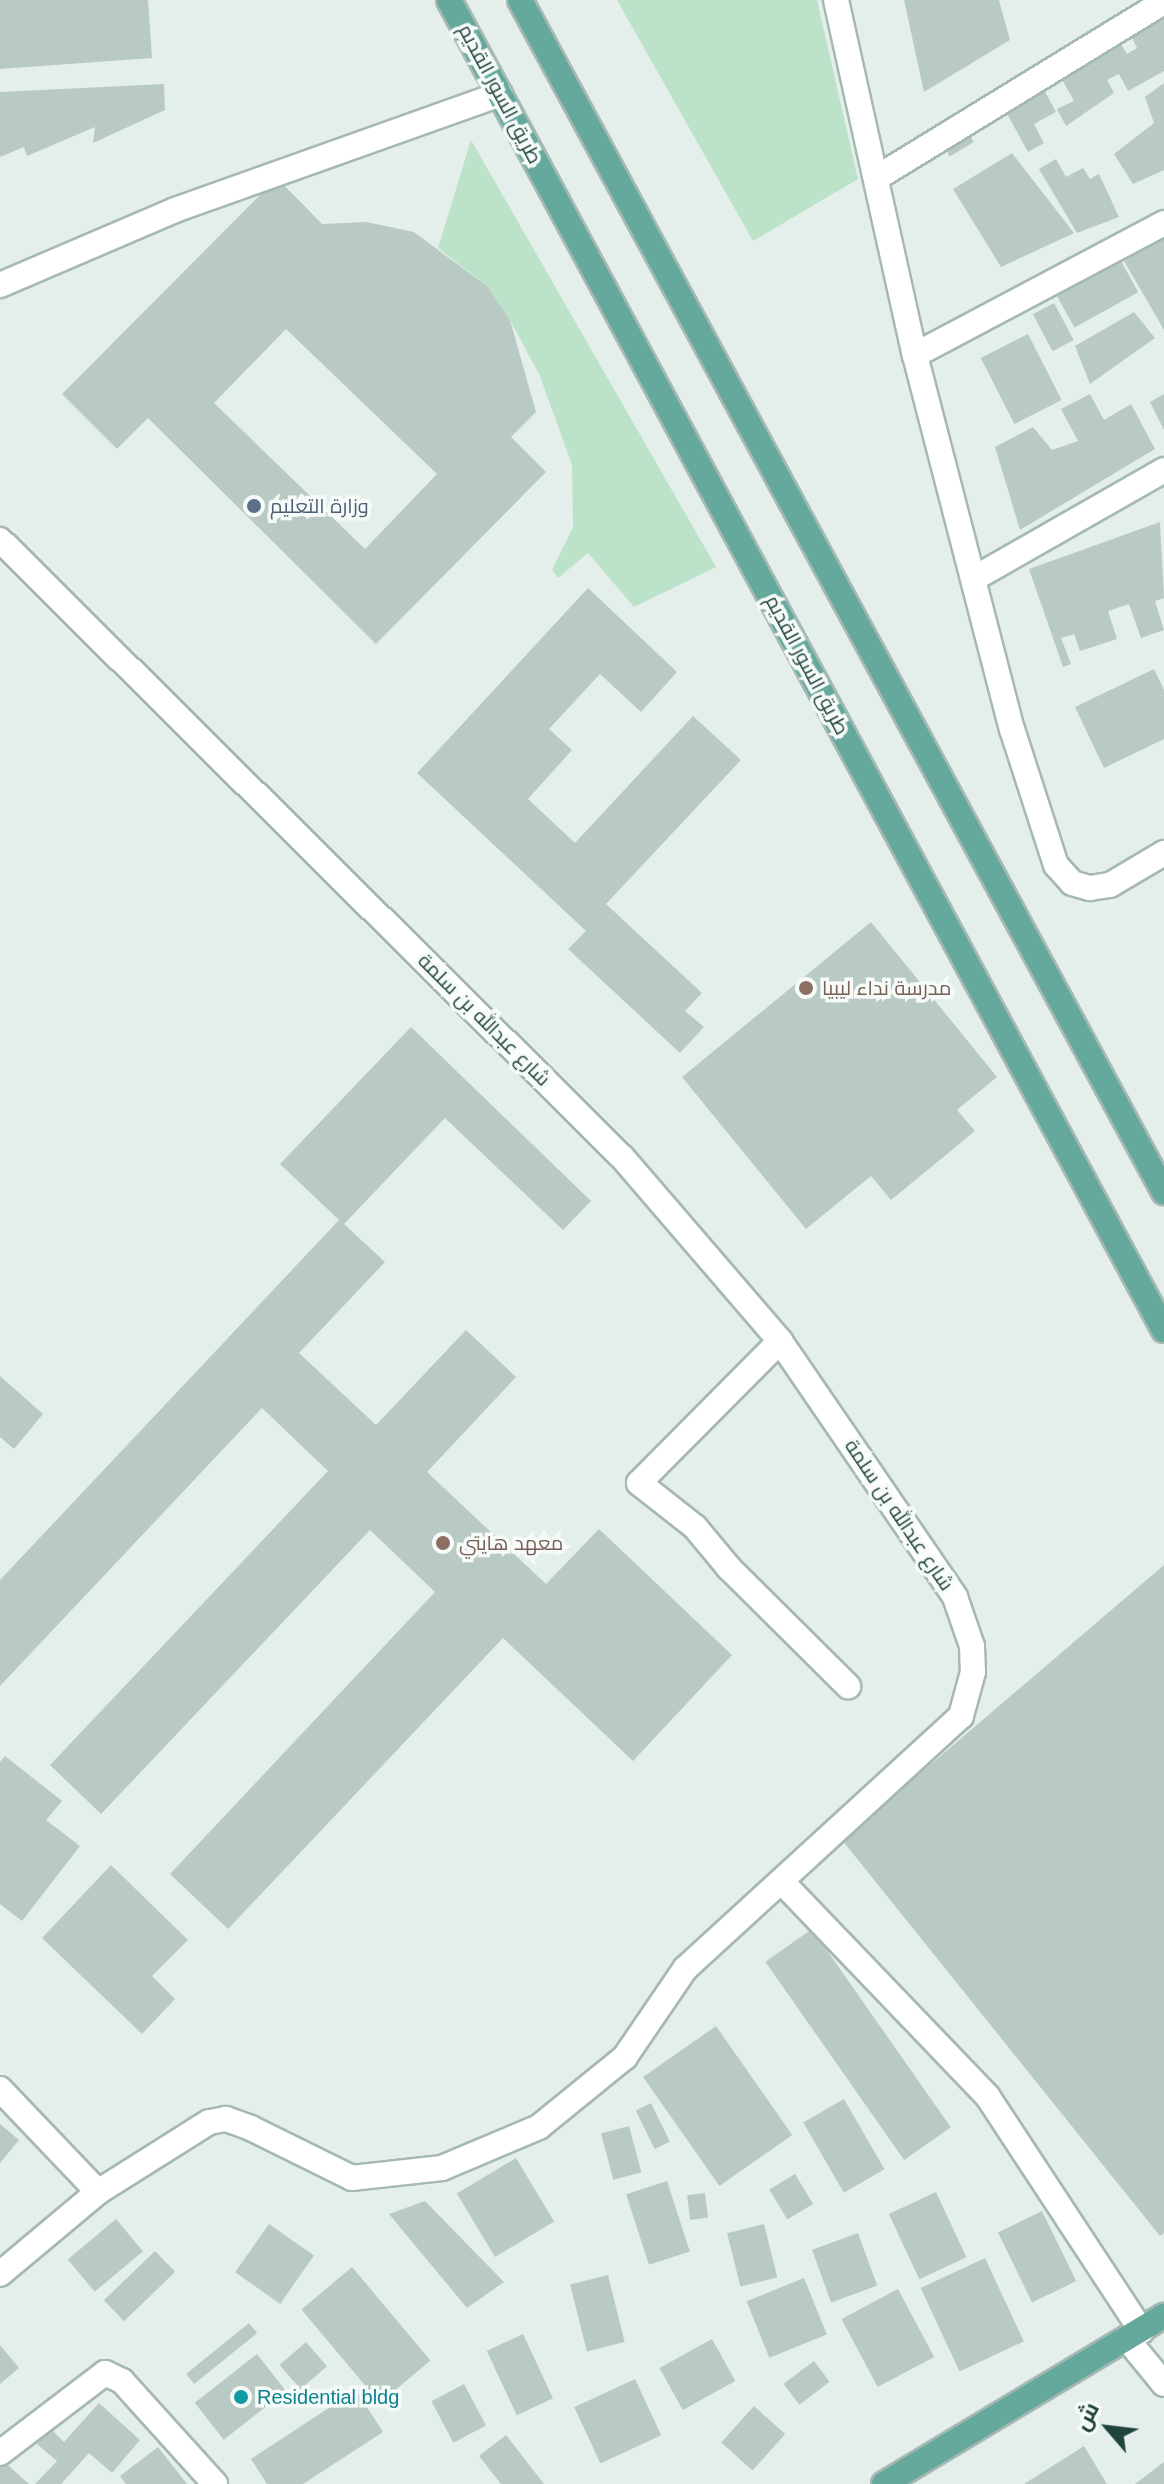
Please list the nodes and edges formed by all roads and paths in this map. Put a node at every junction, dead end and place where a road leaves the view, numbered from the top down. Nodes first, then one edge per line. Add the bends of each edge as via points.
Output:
1 (449, 0) edge
2 (520, 0) edge
3 (836, 0) edge
4 (1164, 2) edge
5 (500, 94) junction
6 (878, 177) junction
7 (1164, 223) edge
8 (0, 285) edge
9 (915, 355) junction
10 (1164, 470) edge
11 (0, 540) edge
12 (975, 578) junction
13 (1164, 853) edge
14 (1164, 1192) edge
15 (1160, 1314) edge
16 (780, 1341) junction
17 (848, 1686) dead end
18 (783, 1883) junction
19 (0, 2089) edge
20 (98, 2192) junction
21 (0, 2274) edge
22 (1164, 2316) edge
23 (1134, 2335) junction
24 (1164, 2384) edge
25 (0, 2453) edge
26 (215, 2484) edge
27 (884, 2484) edge

1 - 5 main road, طريق السور القديم
2 - 14 main road
3 - 6 street
4 - 6 street
5 - 8 street via 175,210
5 - 15 main road, طريق السور القديم
6 - 9 street
7 - 9 street
9 - 12 street
10 - 12 street
11 - 16 street, شارع عبدالله بن سلمة via 622,1157
12 - 13 street via 1012,729 1056,865 1072,883 1090,888 1110,885
16 - 17 street via 639,1483 695,1527
16 - 18 street, شارع عبدالله بن سلمة via 955,1597 972,1646 973,1672 961,1716
18 - 20 street, شارع عبدالله بن سلمة via 685,1969 625,2057 539,2127 442,2168 352,2178 226,2119 187,2134
18 - 23 street via 988,2097
19 - 20 street
20 - 21 street, شارع عبدالله بن سلمة
22 - 23 main road
23 - 24 street
23 - 27 main road
25 - 26 street via 105,2373 122,2381

